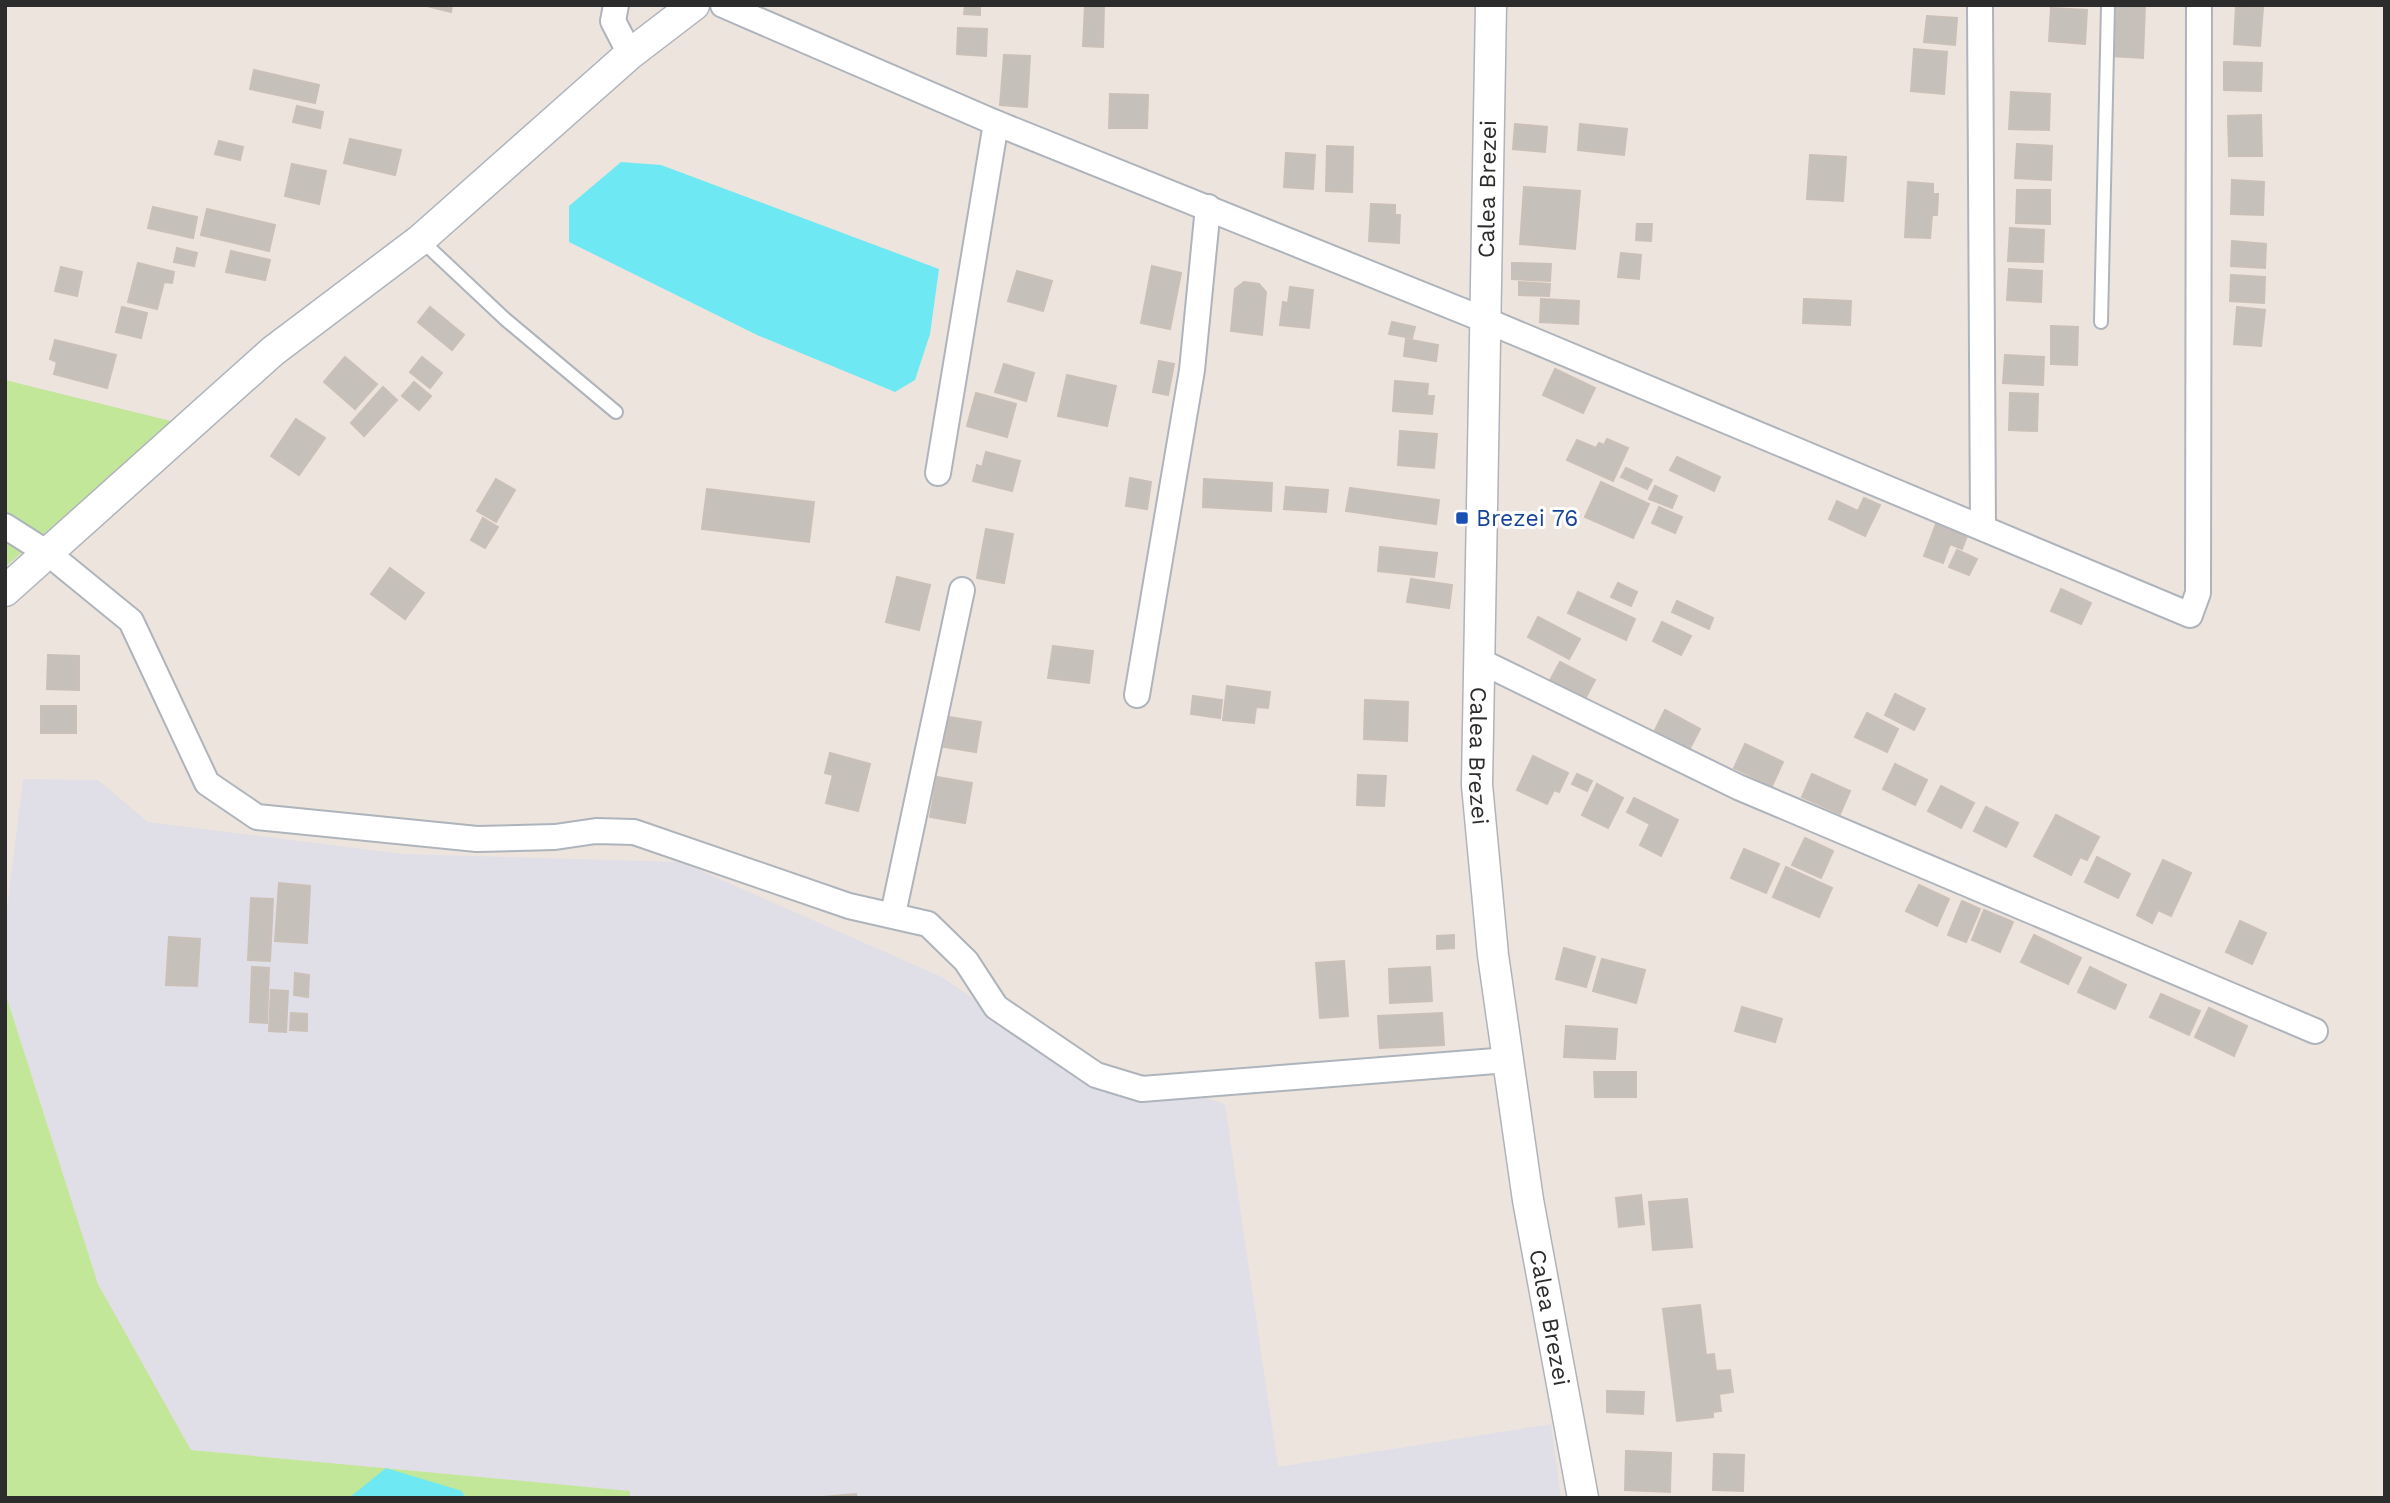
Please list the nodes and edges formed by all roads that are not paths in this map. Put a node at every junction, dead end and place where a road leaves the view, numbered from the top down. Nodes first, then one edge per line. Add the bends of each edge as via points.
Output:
1 (616, 5) edge
2 (694, 5) edge
3 (723, 5) edge
4 (1491, 5) edge
5 (1980, 5) edge
6 (2108, 5) edge
7 (2199, 5) edge
8 (630, 54) junction
9 (996, 123) junction
10 (1208, 207) junction
11 (420, 240) junction
12 (1485, 320) junction
13 (2101, 322) dead end
14 (616, 412) dead end
15 (938, 473) dead end
16 (5, 526) edge
17 (1983, 528) junction
18 (49, 554) junction
19 (962, 590) dead end
20 (5, 591) edge
21 (1478, 660) junction
22 (1137, 695) dead end
23 (893, 914) junction
24 (2315, 1031) dead end
25 (1508, 1060) junction
26 (1583, 1498) edge

1 - 8 street via 613,21
2 - 8 street
3 - 9 street
4 - 12 street, Calea Brezei
5 - 17 street
6 - 13 lane
7 - 17 street via 2197,593 2189,615
8 - 11 street
9 - 10 street
9 - 15 street
10 - 12 street
10 - 22 street via 1192,370
11 - 14 lane
11 - 18 street via 273,351
12 - 17 street
12 - 21 street, Calea Brezei
16 - 18 street
18 - 20 street
18 - 23 street via 131,621 206,783 257,817 477,839 634,832 837,902
19 - 23 street
21 - 24 street via 1738,787
21 - 25 street, Calea Brezei via 1481,850
23 - 25 street via 928,924 966,961 996,1007 1096,1075 1142,1089
25 - 26 street, Calea Brezei via 1528,1199

